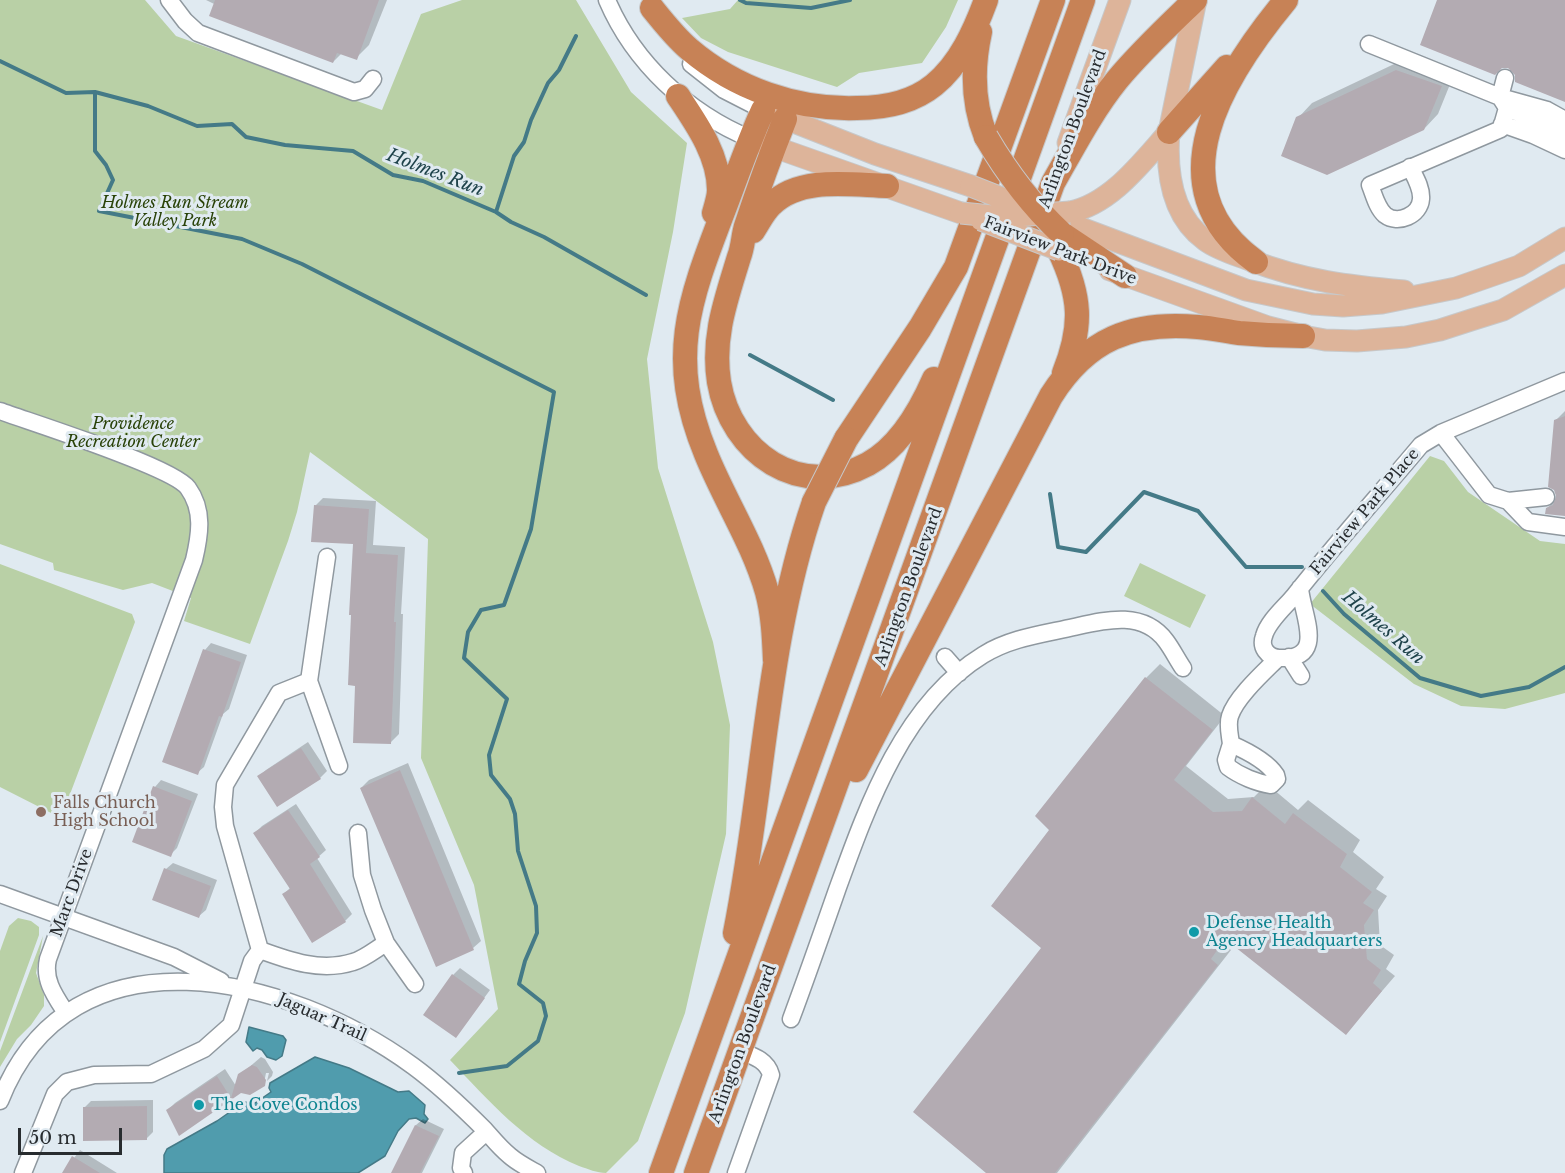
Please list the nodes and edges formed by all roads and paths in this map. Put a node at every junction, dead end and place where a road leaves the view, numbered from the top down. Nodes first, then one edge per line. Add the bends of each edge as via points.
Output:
1 (169, 0) edge
2 (607, 0) edge
3 (986, 0) edge
4 (1053, 0) edge
5 (1083, 0) edge
6 (1120, 0) edge
7 (1195, 0) edge
8 (1286, 0) edge
9 (650, 4) edge
10 (1265, 25) junction
11 (1369, 44) dead end
12 (1505, 78) dead end
13 (373, 79) dead end
14 (678, 96) junction
15 (1503, 109) junction
16 (774, 114) junction
17 (1565, 120) edge
18 (1169, 132) junction
19 (1565, 136) edge
20 (751, 139) junction
21 (774, 147) junction
22 (1565, 150) edge
23 (1410, 167) dead end
24 (1053, 183) junction
25 (887, 186) junction
26 (961, 213) junction
27 (1041, 213) junction
28 (1064, 229) junction
29 (1565, 238) edge
30 (995, 247) junction
31 (740, 254) junction
32 (706, 256) junction
33 (1256, 262) junction
34 (1565, 275) edge
35 (1125, 276) joint
36 (1425, 294) junction
37 (1303, 336) junction
38 (1061, 381) junction
39 (1565, 381) edge
40 (0, 411) edge
41 (1441, 433) junction
42 (1546, 497) dead end
43 (1508, 501) junction
44 (1565, 527) edge
45 (327, 557) dead end
46 (1300, 588) junction
47 (945, 657) dead end
48 (1284, 657) junction
49 (775, 660) junction
50 (1183, 668) dead end
51 (959, 673) junction
52 (1301, 676) dead end
53 (309, 681) junction
54 (1231, 744) dead end
55 (812, 756) junction
56 (339, 766) dead end
57 (358, 833) dead end
58 (805, 872) junction
59 (0, 894) edge
60 (63, 917) junction
61 (386, 943) junction
62 (260, 950) junction
63 (415, 984) dead end
64 (239, 988) junction
65 (66, 1013) junction
66 (791, 1019) dead end
67 (708, 1044) junction
68 (740, 1051) junction
69 (0, 1101) edge
70 (486, 1132) junction
71 (23, 1173) edge
72 (464, 1173) edge
73 (537, 1173) edge
74 (661, 1173) edge
75 (679, 1173) edge
76 (696, 1173) edge
77 (736, 1173) edge

1 - 13 street via 198,33 354,93 365,89
2 - 14 street, Fairview Park Drive via 640,56
3 - 9 highway via 962,52 933,86 893,104 840,109 777,99 748,86 689,50
3 - 27 highway, bridge via 974,70 978,116 986,137 1013,180
4 - 49 highway, bridge via 956,267 846,439 814,502 786,600
5 - 30 highway, Arlington Boulevard
6 - 24 main road, Arlington Boulevard
7 - 18 main road
7 - 24 highway via 1116,82
8 - 10 highway
9 - 16 street, Fairview Park Drive via 676,47 695,68 724,90
10 - 18 highway
10 - 33 highway via 1222,94 1202,165 1211,210 1238,249
11 - 15 street
12 - 15 street
14 - 20 street, Fairview Park Drive via 716,123
14 - 32 highway via 712,155 719,190
15 - 17 street via 1547,110
15 - 19 street via 1560,130
15 - 22 street via 1533,135
15 - 23 street via 1501,129
16 - 20 highway
16 - 21 highway
16 - 27 main road, Fairview Park Drive, bridge
18 - 28 main road via 1131,173 1085,207
18 - 33 main road via 1167,167 1174,196 1184,215 1206,242
20 - 21 main road, Fairview Park Drive
20 - 32 highway
21 - 25 main road, Fairview Park Drive
21 - 31 highway
24 - 58 highway, Arlington Boulevard
25 - 26 main road, Fairview Park Drive
25 - 31 highway via 824,184 785,194 762,217
26 - 27 main road, bridge via 989,217
26 - 28 main road, Fairview Park Drive, bridge
27 - 28 highway, bridge
27 - 28 main road, bridge
28 - 35 highway
28 - 36 main road, Fairview Park Drive via 1280,299 1342,306
28 - 38 highway via 1078,312 1071,356
29 - 36 main road, Fairview Park Drive via 1519,266 1456,288
30 - 31 highway via 968,291 936,374 903,433 869,464 839,476 813,476 777,467 748,446 731,422 719,380 718,332
30 - 55 highway, Arlington Boulevard
32 - 49 highway via 689,313 684,351 690,406 707,456 742,528 767,593
33 - 36 main road via 1322,282
34 - 37 main road, Fairview Park Drive via 1503,310 1440,330 1357,341
35 - 37 main road, Fairview Park Drive
37 - 38 highway via 1172,325 1144,327 1109,338 1091,349
38 - 58 highway via 900,682
39 - 41 street, Fairview Park Place
40 - 60 street, Marc Drive via 168,474 188,486 197,505 201,531 194,560
41 - 43 street via 1489,495
41 - 46 street, Fairview Park Place via 1421,445
42 - 43 street
43 - 44 street via 1528,522
45 - 53 street
46 - 48 street, Fairview Park Place via 1310,638 1302,653
46 - 48 street, Fairview Park Place via 1264,634 1264,650
47 - 51 street
48 - 52 street
48 - 54 street via 1254,681 1231,712
49 - 67 highway via 751,847 728,968
50 - 51 street via 1156,631 1138,621 1114,619 1009,642 982,655
51 - 66 street via 906,735 866,810
53 - 56 street
53 - 62 street via 279,693 225,785 225,825
55 - 67 highway, Arlington Boulevard
55 - 75 highway via 802,829
57 - 61 street via 362,875
58 - 68 highway, Arlington Boulevard
59 - 60 street
60 - 64 street via 174,957
60 - 65 street, Marc Drive via 46,966 50,988
61 - 62 street via 353,962 314,967
61 - 63 street
62 - 64 street
64 - 65 street, Jaguar Trail via 166,982 137,985 99,995
64 - 70 street, Jaguar Trail via 302,1006 380,1044 444,1090
64 - 71 street via 231,1025 204,1049 151,1074 94,1075 67,1082 55,1094
65 - 69 street via 24,1054
67 - 74 highway, Arlington Boulevard
68 - 76 highway, Arlington Boulevard
68 - 77 street via 759,1059 771,1075
70 - 72 street via 463,1153
70 - 73 street, Jaguar Trail via 512,1158

